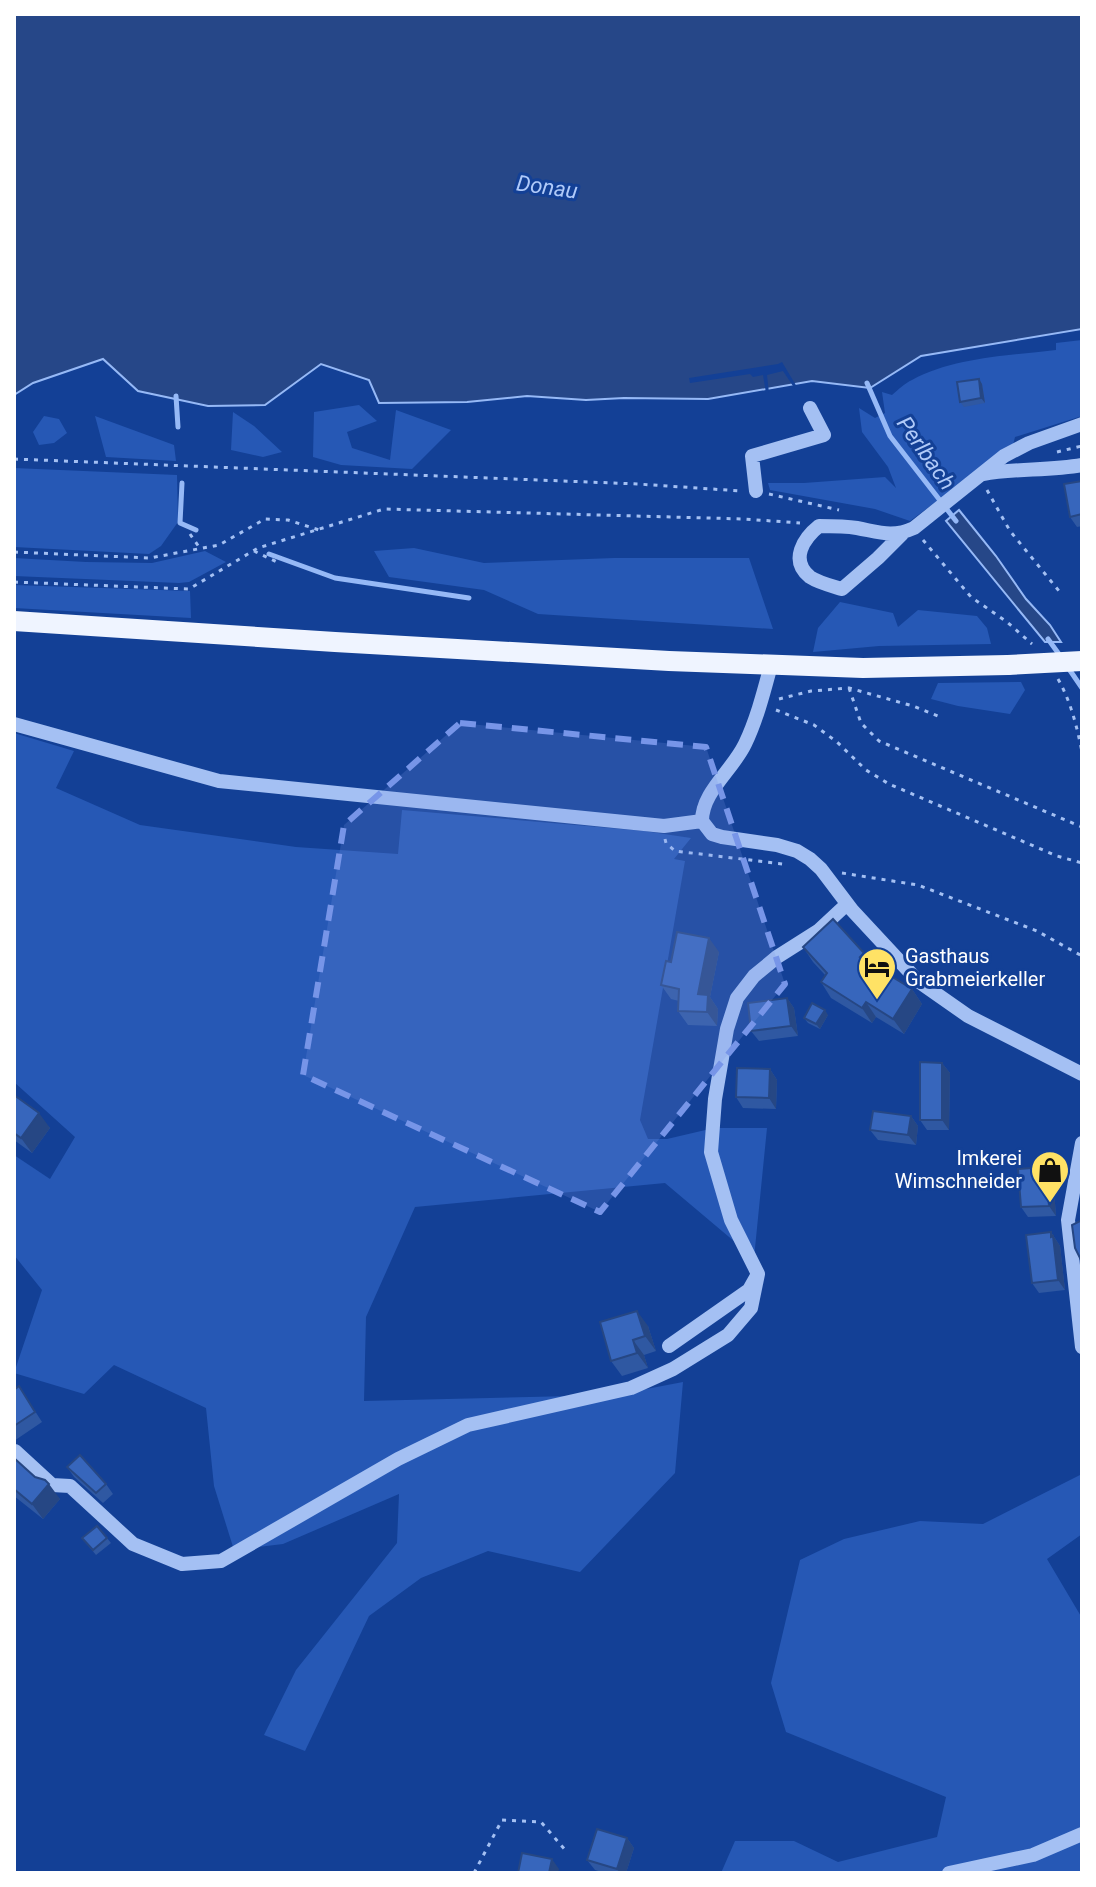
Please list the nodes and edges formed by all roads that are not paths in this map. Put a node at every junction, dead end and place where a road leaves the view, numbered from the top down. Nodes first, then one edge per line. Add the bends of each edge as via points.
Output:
1 (810, 408) dead end
2 (1082, 424) edge
3 (1082, 465) edge
4 (979, 475) junction
5 (756, 491) road end
6 (908, 531) junction
7 (14, 621) edge
8 (1082, 661) edge
9 (771, 665) junction
10 (14, 724) edge
11 (702, 821) junction
12 (847, 904) junction
13 (1082, 1074) edge
14 (1082, 1143) edge
15 (758, 1274) junction
16 (669, 1346) dead end
17 (1082, 1347) edge
18 (15, 1451) edge
19 (1082, 1834) edge
20 (949, 1873) edge

1 - 5 street via 824,435 752,456
2 - 4 street via 1029,443
3 - 4 street
4 - 6 street
6 - 6 street via 882,534 819,526 800,548 800,559 812,578 842,589
7 - 9 main road
8 - 9 main road, bridge via 863,668
9 - 11 street via 748,739 706,800
10 - 11 street via 219,781 664,826
11 - 12 street via 712,834 797,851 821,869
12 - 13 street via 918,981 968,1016
12 - 15 street via 754,976 737,998 727,1029 711,1152 731,1220
14 - 17 street via 1068,1220
15 - 16 street via 749,1290
15 - 18 street via 751,1308 728,1335 673,1369 631,1388 468,1425 221,1561 182,1564 133,1544 70,1486 52,1485
19 - 20 street via 1033,1855

